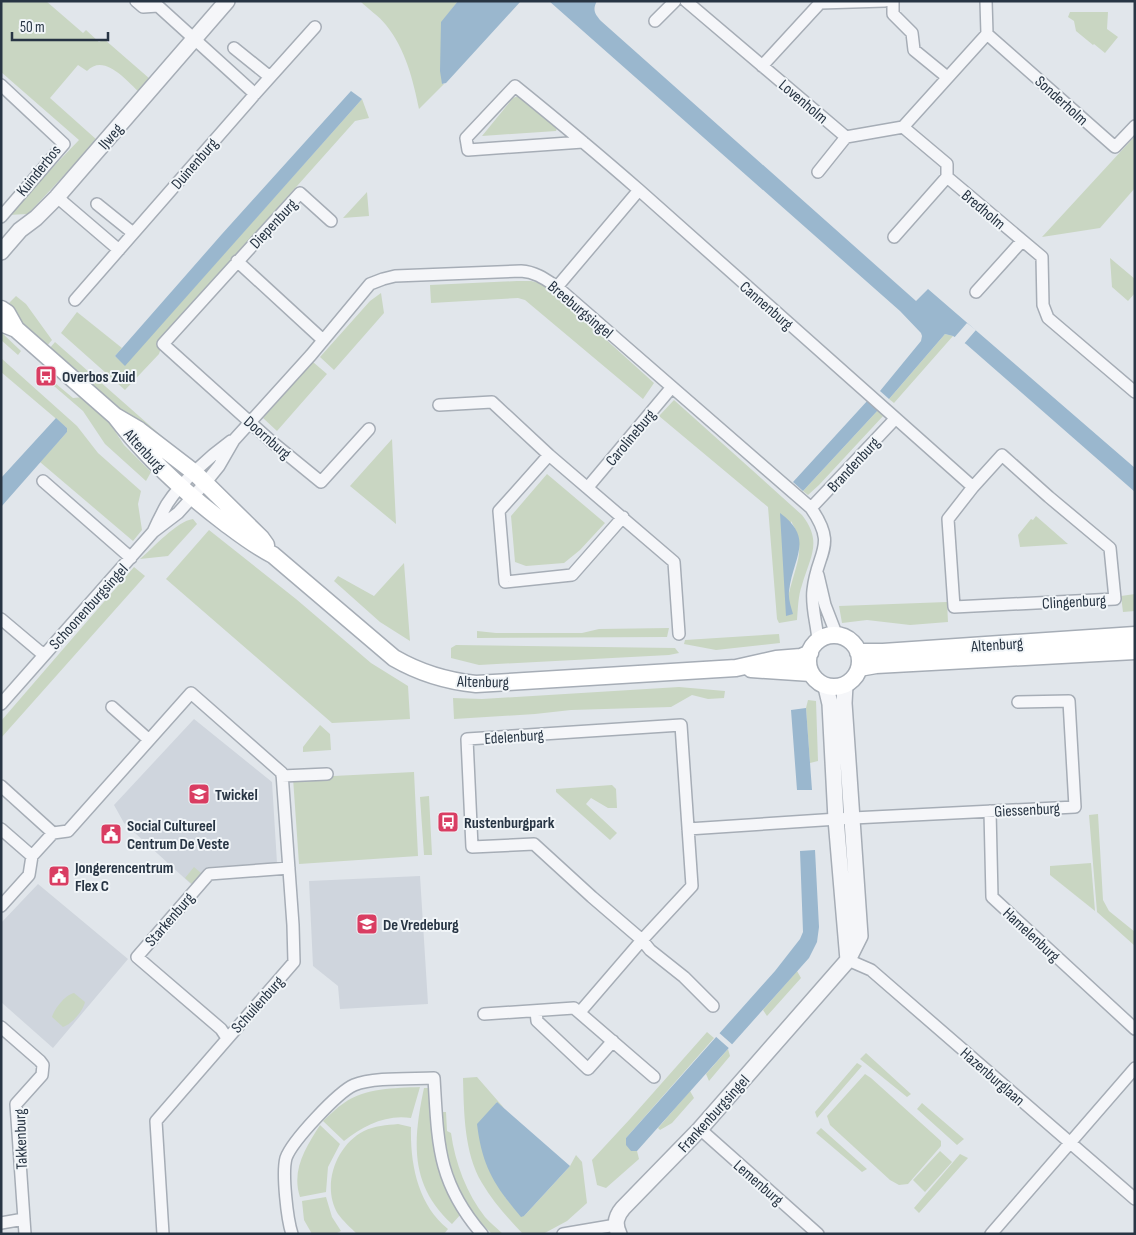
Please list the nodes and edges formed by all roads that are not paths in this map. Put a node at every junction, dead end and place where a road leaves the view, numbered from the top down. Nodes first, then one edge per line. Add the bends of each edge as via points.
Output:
1 (136, 1) edge
2 (227, 1) edge
3 (675, 1) edge
4 (686, 1) edge
5 (885, 1) edge
6 (893, 1) edge
7 (986, 1) edge
8 (158, 3) edge
9 (655, 21) dead end
10 (315, 27) dead end
11 (987, 34) junction
12 (195, 38) junction
13 (234, 48) dead end
14 (762, 66) junction
15 (270, 77) junction
16 (947, 77) junction
17 (1, 85) edge
18 (255, 94) junction
19 (1135, 126) edge
20 (903, 127) junction
21 (846, 137) junction
22 (583, 142) junction
23 (818, 172) dead end
24 (947, 178) junction
25 (639, 190) junction
26 (57, 197) junction
27 (97, 204) dead end
28 (1, 217) edge
29 (331, 221) dead end
30 (20, 230) junction
31 (133, 234) junction
32 (1, 236) edge
33 (894, 237) dead end
34 (1022, 240) junction
35 (118, 250) junction
36 (1, 252) edge
37 (238, 261) junction
38 (557, 287) junction
39 (976, 292) dead end
40 (75, 300) dead end
41 (1, 309) edge
42 (9, 326) edge
43 (323, 340) junction
44 (163, 344) joint
45 (672, 387) junction
46 (1135, 392) edge
47 (439, 405) dead end
48 (115, 416) junction
49 (896, 419) junction
50 (250, 422) junction
51 (368, 429) dead end
52 (549, 455) junction
53 (200, 477) junction
54 (43, 480) dead end
55 (588, 487) junction
56 (973, 487) junction
57 (186, 492) junction
58 (811, 508) junction
59 (623, 518) junction
60 (273, 555) junction
61 (130, 558) junction
62 (818, 570) junction
63 (1, 619) edge
64 (679, 634) dead end
65 (1135, 635) edge
66 (838, 636) junction
67 (814, 647) junction
68 (1135, 651) edge
69 (45, 654) junction
70 (859, 660) junction
71 (736, 668) junction
72 (811, 673) junction
73 (845, 685) junction
74 (826, 687) junction
75 (1018, 702) dead end
76 (1, 704) edge
77 (112, 707) dead end
78 (148, 739) junction
79 (328, 774) dead end
80 (282, 776) junction
81 (1, 786) edge
82 (990, 811) junction
83 (853, 818) junction
84 (836, 819) junction
85 (1, 828) edge
86 (688, 829) junction
87 (53, 833) junction
88 (32, 856) junction
89 (289, 868) junction
90 (1, 906) edge
91 (642, 940) junction
92 (848, 960) junction
93 (713, 1006) dead end
94 (536, 1011) junction
95 (580, 1012) junction
96 (484, 1014) dead end
97 (1, 1027) edge
98 (1135, 1029) edge
99 (227, 1038) junction
100 (613, 1041) junction
101 (1135, 1068) edge
102 (654, 1077) dead end
103 (700, 1129) junction
104 (1069, 1142) junction
105 (1135, 1199) edge
106 (24, 1219) junction
107 (1, 1223) edge
108 (618, 1229) edge
109 (26, 1234) edge
110 (163, 1234) edge
111 (292, 1234) edge
112 (482, 1234) edge
113 (563, 1234) edge
114 (818, 1234) edge
115 (991, 1234) edge

1 - 8 street via 143,7
2 - 12 street, IJweg
3 - 9 street
4 - 14 street, Lovenholm
5 - 14 street via 820,3
6 - 16 street via 893,14 912,33 914,50
7 - 11 street
8 - 12 street
10 - 15 street, Duinenburg
11 - 16 street
11 - 19 street, Sonderholm via 1115,147
12 - 18 street
12 - 26 street, IJweg
13 - 15 street
14 - 21 street, Lovenholm
15 - 18 street, Duinenburg
16 - 20 street
17 - 28 street, Kuinderbos via 64,144
18 - 31 street, Duinenburg
20 - 21 street
20 - 24 street, Bredholm via 947,164
21 - 23 street
22 - 22 street, Cannenburg via 515,86 466,138 468,150
22 - 25 street, Cannenburg
24 - 33 street, Bredholm
24 - 34 street, Bredholm
25 - 38 street
25 - 49 street, Cannenburg
26 - 30 street, IJweg
26 - 35 street
27 - 31 street
29 - 37 street, Diepenburg via 300,193
30 - 32 street, IJweg
30 - 36 street, IJweg
31 - 35 street, Duinenburg
34 - 39 street, Bredholm
34 - 46 street, Bredholm via 1042,257 1043,305 1048,318
35 - 40 street, Duinenburg
37 - 43 street, Diepenburg
37 - 44 street, Diepenburg
38 - 43 street, Breeburgsingel via 532,272 521,271 383,278 370,284
38 - 45 street, Breeburgsingel
41 - 42 main road, Altenburg via 7,313
42 - 48 main road, Altenburg
43 - 50 street, Breeburgsingel
44 - 50 street, Doornburg
45 - 55 street, Carolineburg
45 - 58 street, Breeburgsingel
47 - 52 street via 492,402
48 - 53 main road, Altenburg via 139,430
48 - 57 main road, Altenburg via 131,438
49 - 56 street
49 - 58 street, Brandenburg
50 - 51 street, Doornburg via 321,482
50 - 53 street, Breeburgsingel via 234,440 219,466
52 - 55 street
52 - 59 street via 500,511 505,582 572,575
53 - 57 street, Breeburgsingel
53 - 60 main road, Altenburg via 261,538
54 - 61 street, Schoonenburgsingel
55 - 59 street
56 - 56 street, Clingenburg via 948,519 954,606 1114,599 1110,548 1002,455
57 - 60 main road, Altenburg via 256,546
57 - 61 street, Schoonenburgsingel via 167,504 153,532
58 - 62 street, Breeburgsingel via 825,534
59 - 64 street via 674,562
60 - 71 main road, Altenburg via 394,658 411,668 456,682 476,684
61 - 69 street, Schoonenburgsingel
62 - 66 street, Breeburgsingel via 824,605
62 - 67 street, Breeburgsingel via 813,590
63 - 69 street, Schoonenburgsingel
65 - 70 main road, Altenburg via 883,652
66 - 67 main road via 828,636
66 - 70 main road via 850,641
67 - 71 main road, Altenburg via 801,657
67 - 72 main road via 808,664
68 - 70 main road, Altenburg via 876,665
69 - 76 street, Schoonenburgsingel
70 - 73 main road via 856,676
71 - 72 main road, Altenburg
72 - 74 main road
73 - 74 main road
73 - 83 street, Frankenburgsingel
74 - 84 street via 830,704
75 - 82 street, Giessenburg via 1069,701 1075,807
77 - 78 street
78 - 80 street via 190,693
78 - 87 street via 68,831
79 - 80 street
80 - 89 street, Schuilenburg
81 - 87 street
82 - 83 street, Giessenburg
82 - 98 street, Hamelenburg via 992,897
83 - 84 street, Giessenburg
83 - 92 street, Frankenburgsingel via 860,936
84 - 86 street
84 - 92 street
85 - 88 street
86 - 91 street, Edelenburg via 692,886
86 - 91 street, Edelenburg via 681,725 467,739 472,847 534,844
87 - 88 street
88 - 90 street via 29,875
89 - 99 street, Schuilenburg via 294,962
89 - 99 street, Starkenburg via 209,874 137,957 221,1029
91 - 93 street, Edelenburg
91 - 95 street, Edelenburg
92 - 103 street, Frankenburgsingel
92 - 104 street, Hazenburglaan via 871,970
94 - 95 street via 574,1008
94 - 96 street
94 - 100 street via 537,1020 588,1069
95 - 100 street
97 - 106 street, Takkenburg via 43,1065 42,1075 16,1104
99 - 110 street, Schuilenburg via 156,1121
100 - 102 street
101 - 104 street
103 - 108 street, Frankenburgsingel via 616,1216
103 - 114 street, Lemenburg
104 - 105 street, Hazenburglaan
104 - 115 street
106 - 107 street
106 - 109 street
108 - 113 street, Frankenburgsingel
111 - 112 street via 288,1224 286,1157 316,1118 355,1084 434,1078 438,1146 445,1173 465,1214

